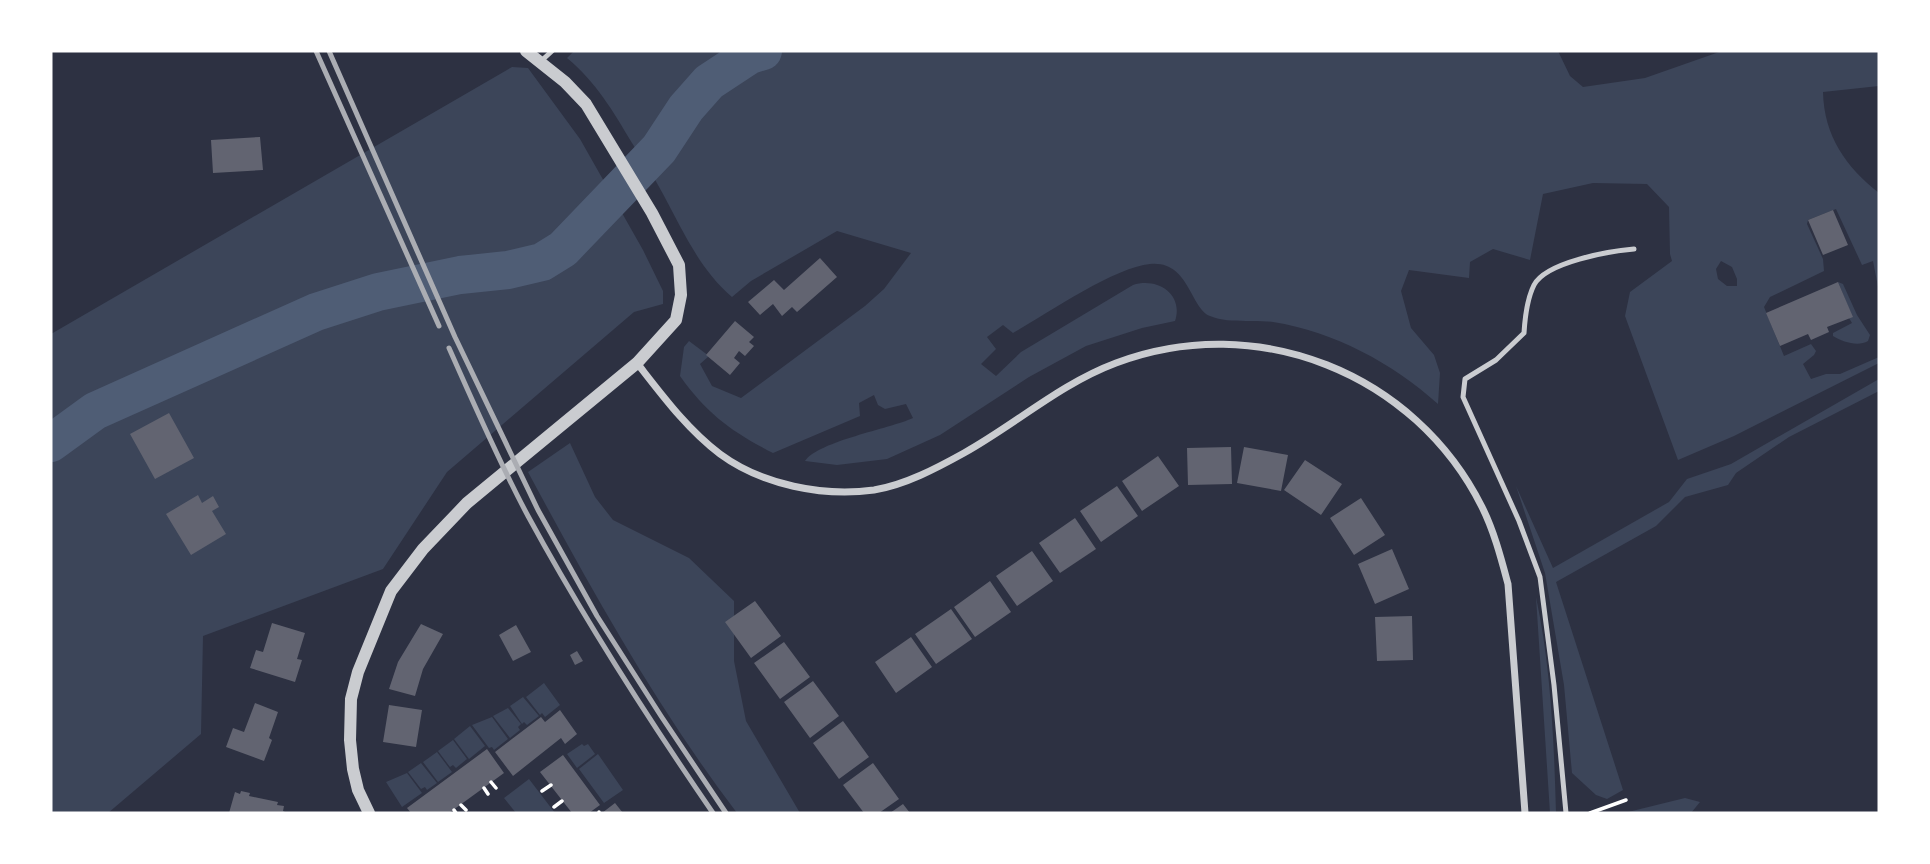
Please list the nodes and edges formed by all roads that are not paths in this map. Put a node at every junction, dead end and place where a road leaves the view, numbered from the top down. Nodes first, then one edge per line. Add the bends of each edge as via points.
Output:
1 (526, 51) edge
2 (552, 51) edge
3 (540, 61) junction
4 (1634, 248) dead end
5 (637, 363) junction
6 (369, 813) edge
7 (1525, 813) edge
8 (1566, 813) edge

1 - 3 street
2 - 3 lane
3 - 5 street via 586,104 679,265 681,295 676,320
4 - 8 lane via 1606,251 1558,266 1535,282 1524,333 1496,360 1465,379 1463,397 1540,577
5 - 6 street via 467,503 391,591 365,651 351,699 353,769
5 - 7 street via 685,422 721,455 771,479 835,491 876,489 917,477 1081,378 1156,351 1195,344 1270,348 1354,376 1394,401 1426,429 1482,507 1499,548 1508,584

